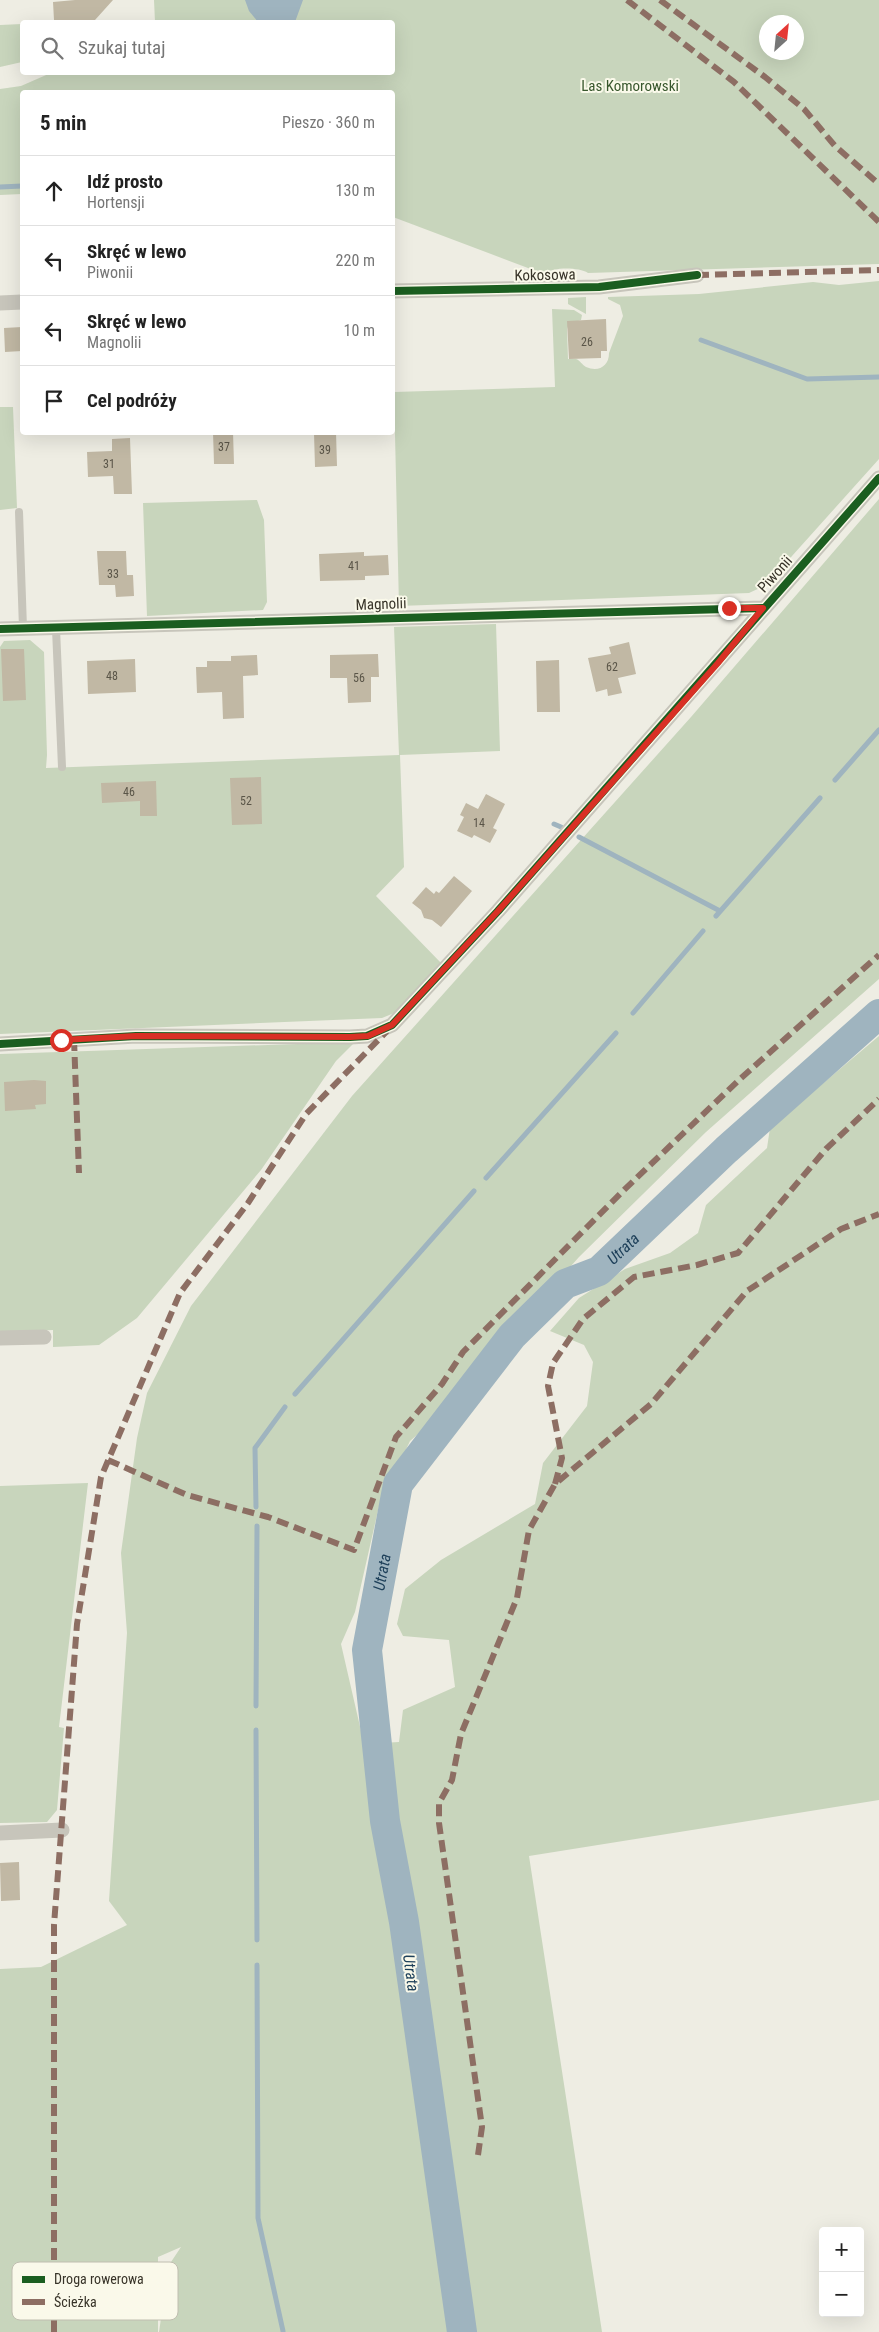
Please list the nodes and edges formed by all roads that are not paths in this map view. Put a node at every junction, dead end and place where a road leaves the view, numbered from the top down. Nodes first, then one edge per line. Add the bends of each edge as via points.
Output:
1 (697, 275) dead end
2 (395, 291) edge
3 (20, 302) edge
4 (0, 303) edge
5 (879, 478) edge
6 (19, 512) dead end
7 (763, 608) junction
8 (24, 628) junction
9 (0, 629) edge
10 (56, 629) junction
11 (62, 767) dead end
12 (0, 1044) edge
13 (44, 1337) dead end
14 (0, 1338) edge
15 (62, 1830) dead end
16 (0, 1833) edge

1 - 2 street, Kokosowa via 599,287
3 - 4 street
5 - 7 street, Piwonii
6 - 8 lane
7 - 10 street, Magnolii
7 - 12 street, Piwonii via 498,911 392,1025 368,1036 350,1037 136,1036
8 - 9 street, Magnolii
8 - 10 street, Magnolii
10 - 11 lane
13 - 14 street
15 - 16 street

